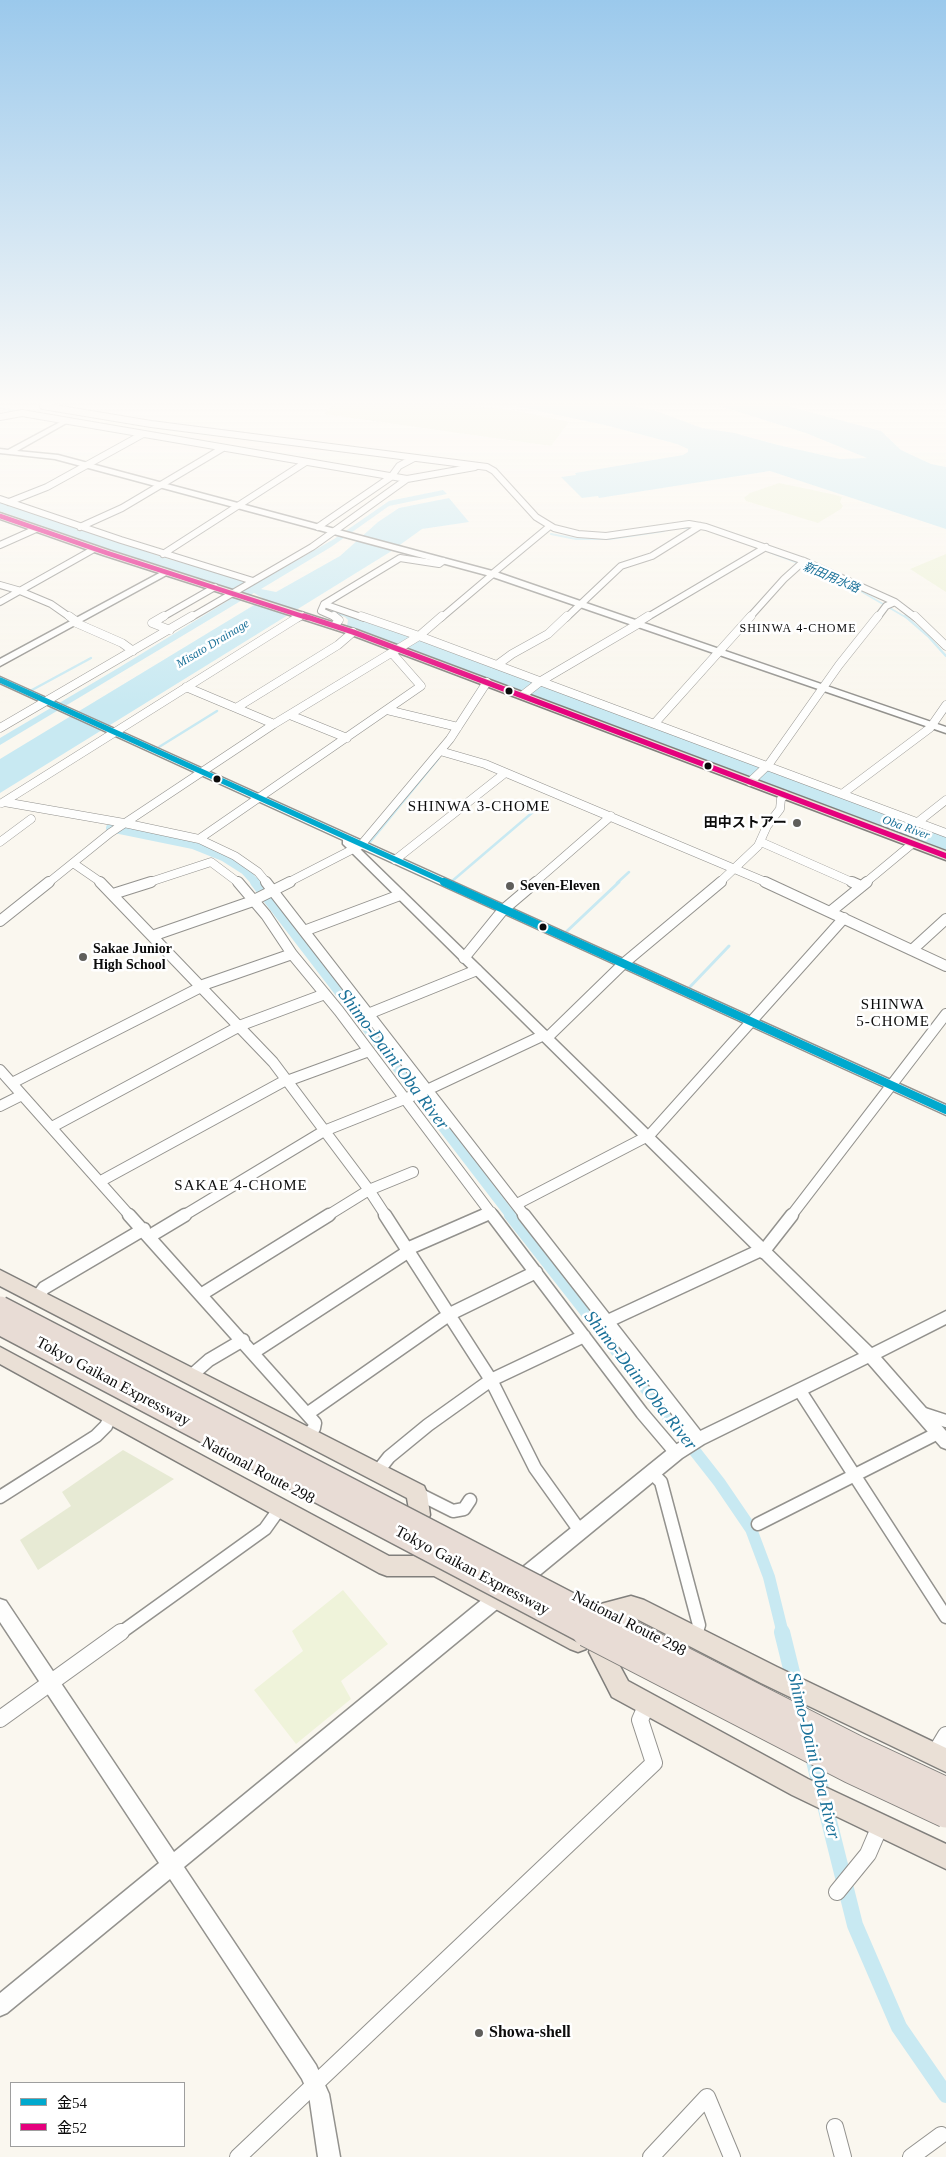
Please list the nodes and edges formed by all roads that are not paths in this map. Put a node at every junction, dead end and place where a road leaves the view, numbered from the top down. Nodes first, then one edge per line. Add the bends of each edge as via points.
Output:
1 (23, 507) edge
2 (124, 507) edge
3 (237, 507) edge
4 (241, 507) edge
5 (348, 507) edge
6 (369, 507) edge
7 (527, 507) edge
8 (0, 516) edge
9 (80, 526) junction
10 (550, 526) junction
11 (700, 526) junction
12 (318, 527) junction
13 (36, 528) junction
14 (335, 532) junction
15 (0, 545) edge
16 (766, 547) junction
17 (94, 548) junction
18 (163, 554) junction
19 (443, 561) junction
20 (804, 561) junction
21 (168, 572) junction
22 (492, 574) junction
23 (253, 581) junction
24 (0, 585) edge
25 (215, 587) junction
26 (21, 591) junction
27 (236, 592) junction
28 (0, 602) edge
29 (895, 602) junction
30 (324, 604) junction
31 (581, 604) junction
32 (299, 614) junction
33 (75, 621) junction
34 (638, 624) junction
35 (335, 625) junction
36 (170, 630) junction
37 (353, 632) junction
38 (418, 637) junction
39 (946, 646) edge
40 (398, 650) junction
41 (133, 651) junction
42 (720, 652) junction
43 (0, 663) edge
44 (497, 665) junction
45 (0, 680) edge
46 (487, 682) junction
47 (540, 683) junction
48 (186, 687) junction
49 (823, 687) junction
50 (524, 694) junction
51 (47, 702) junction
52 (946, 705) edge
53 (236, 708) junction
54 (387, 710) junction
55 (290, 715) junction
56 (655, 723) junction
57 (274, 724) junction
58 (933, 725) junction
59 (0, 728) edge
60 (458, 728) junction
61 (946, 730) edge
62 (110, 731) junction
63 (347, 738) junction
64 (440, 751) junction
65 (767, 766) junction
66 (202, 772) junction
67 (505, 773) junction
68 (752, 780) junction
69 (842, 794) junction
70 (785, 795) junction
71 (258, 798) junction
72 (946, 800) edge
73 (2, 803) edge
74 (611, 816) junction
75 (31, 819) dead end
76 (918, 822) junction
77 (124, 823) junction
78 (946, 833) edge
79 (199, 839) junction
80 (0, 842) edge
81 (761, 842) junction
82 (912, 844) junction
83 (358, 847) junction
84 (946, 856) edge
85 (394, 860) junction
86 (73, 863) junction
87 (736, 868) junction
88 (861, 886) junction
89 (273, 891) junction
90 (113, 894) junction
91 (400, 895) junction
92 (255, 900) junction
93 (503, 910) junction
94 (830, 912) junction
95 (844, 918) junction
96 (946, 919) edge
97 (0, 921) edge
98 (304, 931) junction
99 (152, 936) junction
100 (912, 950) junction
101 (292, 954) junction
102 (464, 958) junction
103 (623, 964) junction
104 (946, 966) edge
105 (477, 970) junction
106 (200, 986) junction
107 (325, 994) junction
108 (368, 1014) junction
109 (946, 1014) edge
110 (752, 1022) junction
111 (240, 1026) junction
112 (545, 1037) junction
113 (369, 1051) junction
114 (0, 1070) edge
115 (286, 1081) junction
116 (12, 1083) junction
117 (892, 1086) junction
118 (427, 1090) junction
119 (22, 1095) junction
120 (405, 1098) junction
121 (0, 1106) edge
122 (946, 1110) edge
123 (52, 1127) junction
124 (324, 1131) junction
125 (646, 1138) junction
126 (413, 1172) dead end
127 (101, 1182) junction
128 (369, 1190) junction
129 (517, 1204) junction
130 (491, 1212) junction
131 (147, 1233) junction
132 (408, 1250) junction
133 (762, 1251) junction
134 (536, 1272) junction
135 (0, 1277) edge
136 (202, 1294) junction
137 (38, 1296) junction
138 (0, 1298) edge
139 (0, 1308) edge
140 (450, 1314) junction
141 (946, 1317) edge
142 (608, 1321) junction
143 (0, 1323) edge
144 (0, 1334) edge
145 (584, 1336) junction
146 (244, 1340) junction
147 (254, 1352) junction
148 (0, 1355) edge
149 (871, 1356) junction
150 (192, 1375) junction
151 (491, 1380) junction
152 (800, 1391) junction
153 (921, 1413) junction
154 (307, 1414) junction
155 (111, 1415) junction
156 (946, 1422) edge
157 (308, 1435) junction
158 (942, 1437) edge
159 (699, 1439) junction
160 (676, 1453) junction
161 (378, 1471) junction
162 (651, 1472) junction
163 (855, 1475) junction
164 (416, 1493) junction
165 (0, 1497) edge
166 (470, 1500) dead end
167 (280, 1508) junction
168 (420, 1516) junction
169 (758, 1524) dead end
170 (580, 1530) junction
171 (436, 1566) junction
172 (529, 1573) junction
173 (496, 1599) junction
174 (0, 1607) edge
175 (605, 1612) junction
176 (946, 1617) edge
177 (694, 1636) junction
178 (600, 1652) junction
179 (50, 1683) junction
180 (647, 1704) junction
181 (0, 1719) edge
182 (862, 1729) junction
183 (942, 1750) edge
184 (946, 1780) edge
185 (875, 1790) joint
186 (946, 1792) edge
187 (946, 1814) edge
188 (880, 1826) junction
189 (946, 1826) edge
190 (946, 1857) edge
191 (172, 1865) junction
192 (837, 1892) dead end
193 (0, 2006) edge
194 (315, 2084) junction
195 (835, 2127) dead end
196 (941, 2135) dead end
197 (238, 2157) edge
198 (329, 2157) edge
199 (651, 2157) edge
200 (732, 2157) edge
201 (843, 2157) edge
202 (911, 2157) edge

1 - 9 street
2 - 9 street
3 - 18 street
4 - 12 street
5 - 12 street
6 - 14 street
7 - 10 street
8 - 13 main road
9 - 18 street
10 - 11 street via 578,534 606,536 681,525
10 - 22 street
11 - 16 street
11 - 31 street via 652,556 621,566
12 - 14 street
13 - 15 street
13 - 17 main road
14 - 19 street
14 - 23 street
16 - 20 street
16 - 34 street
17 - 21 main road
17 - 26 street
18 - 23 street
19 - 22 street
19 - 30 street via 439,564 400,558
20 - 29 street
20 - 42 street via 784,578
21 - 25 main road
21 - 33 street
22 - 31 street
22 - 38 street
23 - 27 street
24 - 26 street
25 - 27 main road
25 - 36 street via 152,622
26 - 28 street
26 - 33 street via 51,604
27 - 32 main road
27 - 36 street
29 - 39 street via 921,621
29 - 49 street via 886,606
30 - 35 street via 321,611 338,618
30 - 38 street
31 - 34 street
31 - 44 street via 544,637
32 - 35 main road
32 - 48 street
33 - 41 street
33 - 43 street
34 - 42 street
34 - 47 street
35 - 37 main road
36 - 41 street
37 - 40 main road
37 - 53 street via 338,645
38 - 40 street
38 - 44 street
40 - 46 main road
40 - 54 street via 421,686
40 - 55 street
41 - 51 street
42 - 49 street
42 - 56 street
44 - 47 street
45 - 51 street
46 - 50 main road
46 - 60 street
47 - 50 street
47 - 56 street
48 - 53 street
48 - 62 street
49 - 58 street
49 - 65 street
50 - 68 main road
51 - 59 street
51 - 62 street
52 - 58 street
53 - 57 street
54 - 60 street
54 - 63 street
55 - 57 street
55 - 63 street
56 - 65 street
57 - 66 street
58 - 61 street
58 - 69 street
60 - 64 street
62 - 66 street
62 - 73 street
63 - 71 street
64 - 67 street
64 - 83 street
65 - 68 street
65 - 69 street
66 - 71 street
66 - 77 street
67 - 74 street
67 - 85 street
68 - 70 main road
69 - 76 street
70 - 81 street
70 - 82 main road
71 - 79 street
71 - 83 street
72 - 76 street
73 - 77 street
74 - 87 street
74 - 93 street
75 - 80 street
76 - 78 street
77 - 79 street
77 - 86 street
79 - 89 street via 252,867
81 - 87 street
81 - 88 street
82 - 84 main road
82 - 88 street
83 - 85 street
83 - 89 street
83 - 91 street
85 - 93 street
86 - 90 street
86 - 97 street
87 - 94 street
87 - 103 street
88 - 94 street
89 - 92 street
89 - 98 street
90 - 92 street via 211,862 243,886
90 - 99 street
91 - 98 street
91 - 102 street
92 - 99 street
92 - 101 street
93 - 102 street
93 - 103 street
94 - 95 street
95 - 100 street
95 - 110 street
96 - 100 street
98 - 108 street
99 - 106 street
100 - 104 street
101 - 106 street
101 - 107 street
102 - 105 street
103 - 110 street
103 - 112 street
105 - 108 street
105 - 112 street
106 - 111 street
106 - 116 street
107 - 111 street
107 - 113 street
108 - 118 street
109 - 117 street
110 - 117 street
110 - 125 street
111 - 115 street
111 - 123 street
112 - 118 street
112 - 125 street
113 - 115 street
113 - 120 street
114 - 116 street
115 - 124 street
115 - 127 street
116 - 119 street
117 - 122 street
117 - 133 street
118 - 120 street
118 - 129 street
119 - 121 street
119 - 123 street
120 - 124 street
120 - 130 street
123 - 127 street
124 - 128 street
124 - 131 street
125 - 129 street
125 - 133 street
126 - 128 street
127 - 131 street
128 - 132 street
128 - 136 street
129 - 142 street
130 - 132 street
130 - 134 street
131 - 136 street
131 - 137 street via 44,1288
132 - 140 street
132 - 147 street
133 - 142 street
133 - 149 street
134 - 140 street
134 - 145 street
135 - 137 highway
136 - 146 street
137 - 150 highway
138 - 168 highway, National Route 298
139 - 186 highway, Tokyo Gaikan Expressway, bridge via 711,1676
140 - 151 street
140 - 154 street
141 - 149 street
142 - 159 street
143 - 187 highway, Tokyo Gaikan Expressway, bridge via 643,1662
144 - 171 highway, National Route 298
145 - 151 street
145 - 160 street
146 - 147 street
146 - 150 street via 209,1360
147 - 154 street
148 - 155 highway, National Route 298
149 - 152 street
149 - 153 street
150 - 157 highway
151 - 161 street via 388,1457
151 - 170 street via 535,1468
152 - 159 street
152 - 163 street
153 - 156 street
153 - 158 street
154 - 157 street via 315,1423
155 - 165 street via 96,1436
155 - 167 highway, National Route 298
157 - 161 highway
158 - 163 street
159 - 160 street
160 - 162 street
161 - 164 highway
162 - 170 street
162 - 177 street via 661,1482 699,1625
163 - 169 street
163 - 176 street
164 - 166 street via 453,1511 464,1509
164 - 168 highway
167 - 171 highway, National Route 298 via 387,1566
167 - 179 street via 265,1529
168 - 172 highway, National Route 298
170 - 172 street
171 - 173 highway, National Route 298
172 - 173 street
172 - 175 highway, National Route 298
173 - 178 highway, National Route 298
173 - 191 street
174 - 179 street
175 - 177 highway via 636,1607
175 - 182 highway, National Route 298 via 787,1703
177 - 182 highway
178 - 180 highway via 620,1689
178 - 185 highway, National Route 298
179 - 181 street
179 - 191 street
180 - 188 highway via 800,1787
180 - 194 street via 640,1720 654,1763
182 - 183 highway
182 - 184 highway
185 - 189 highway
188 - 190 highway
188 - 192 street via 868,1854
191 - 193 street
191 - 194 street
194 - 197 street
194 - 198 street
195 - 201 street
196 - 202 street
199 - 200 street via 707,2097

